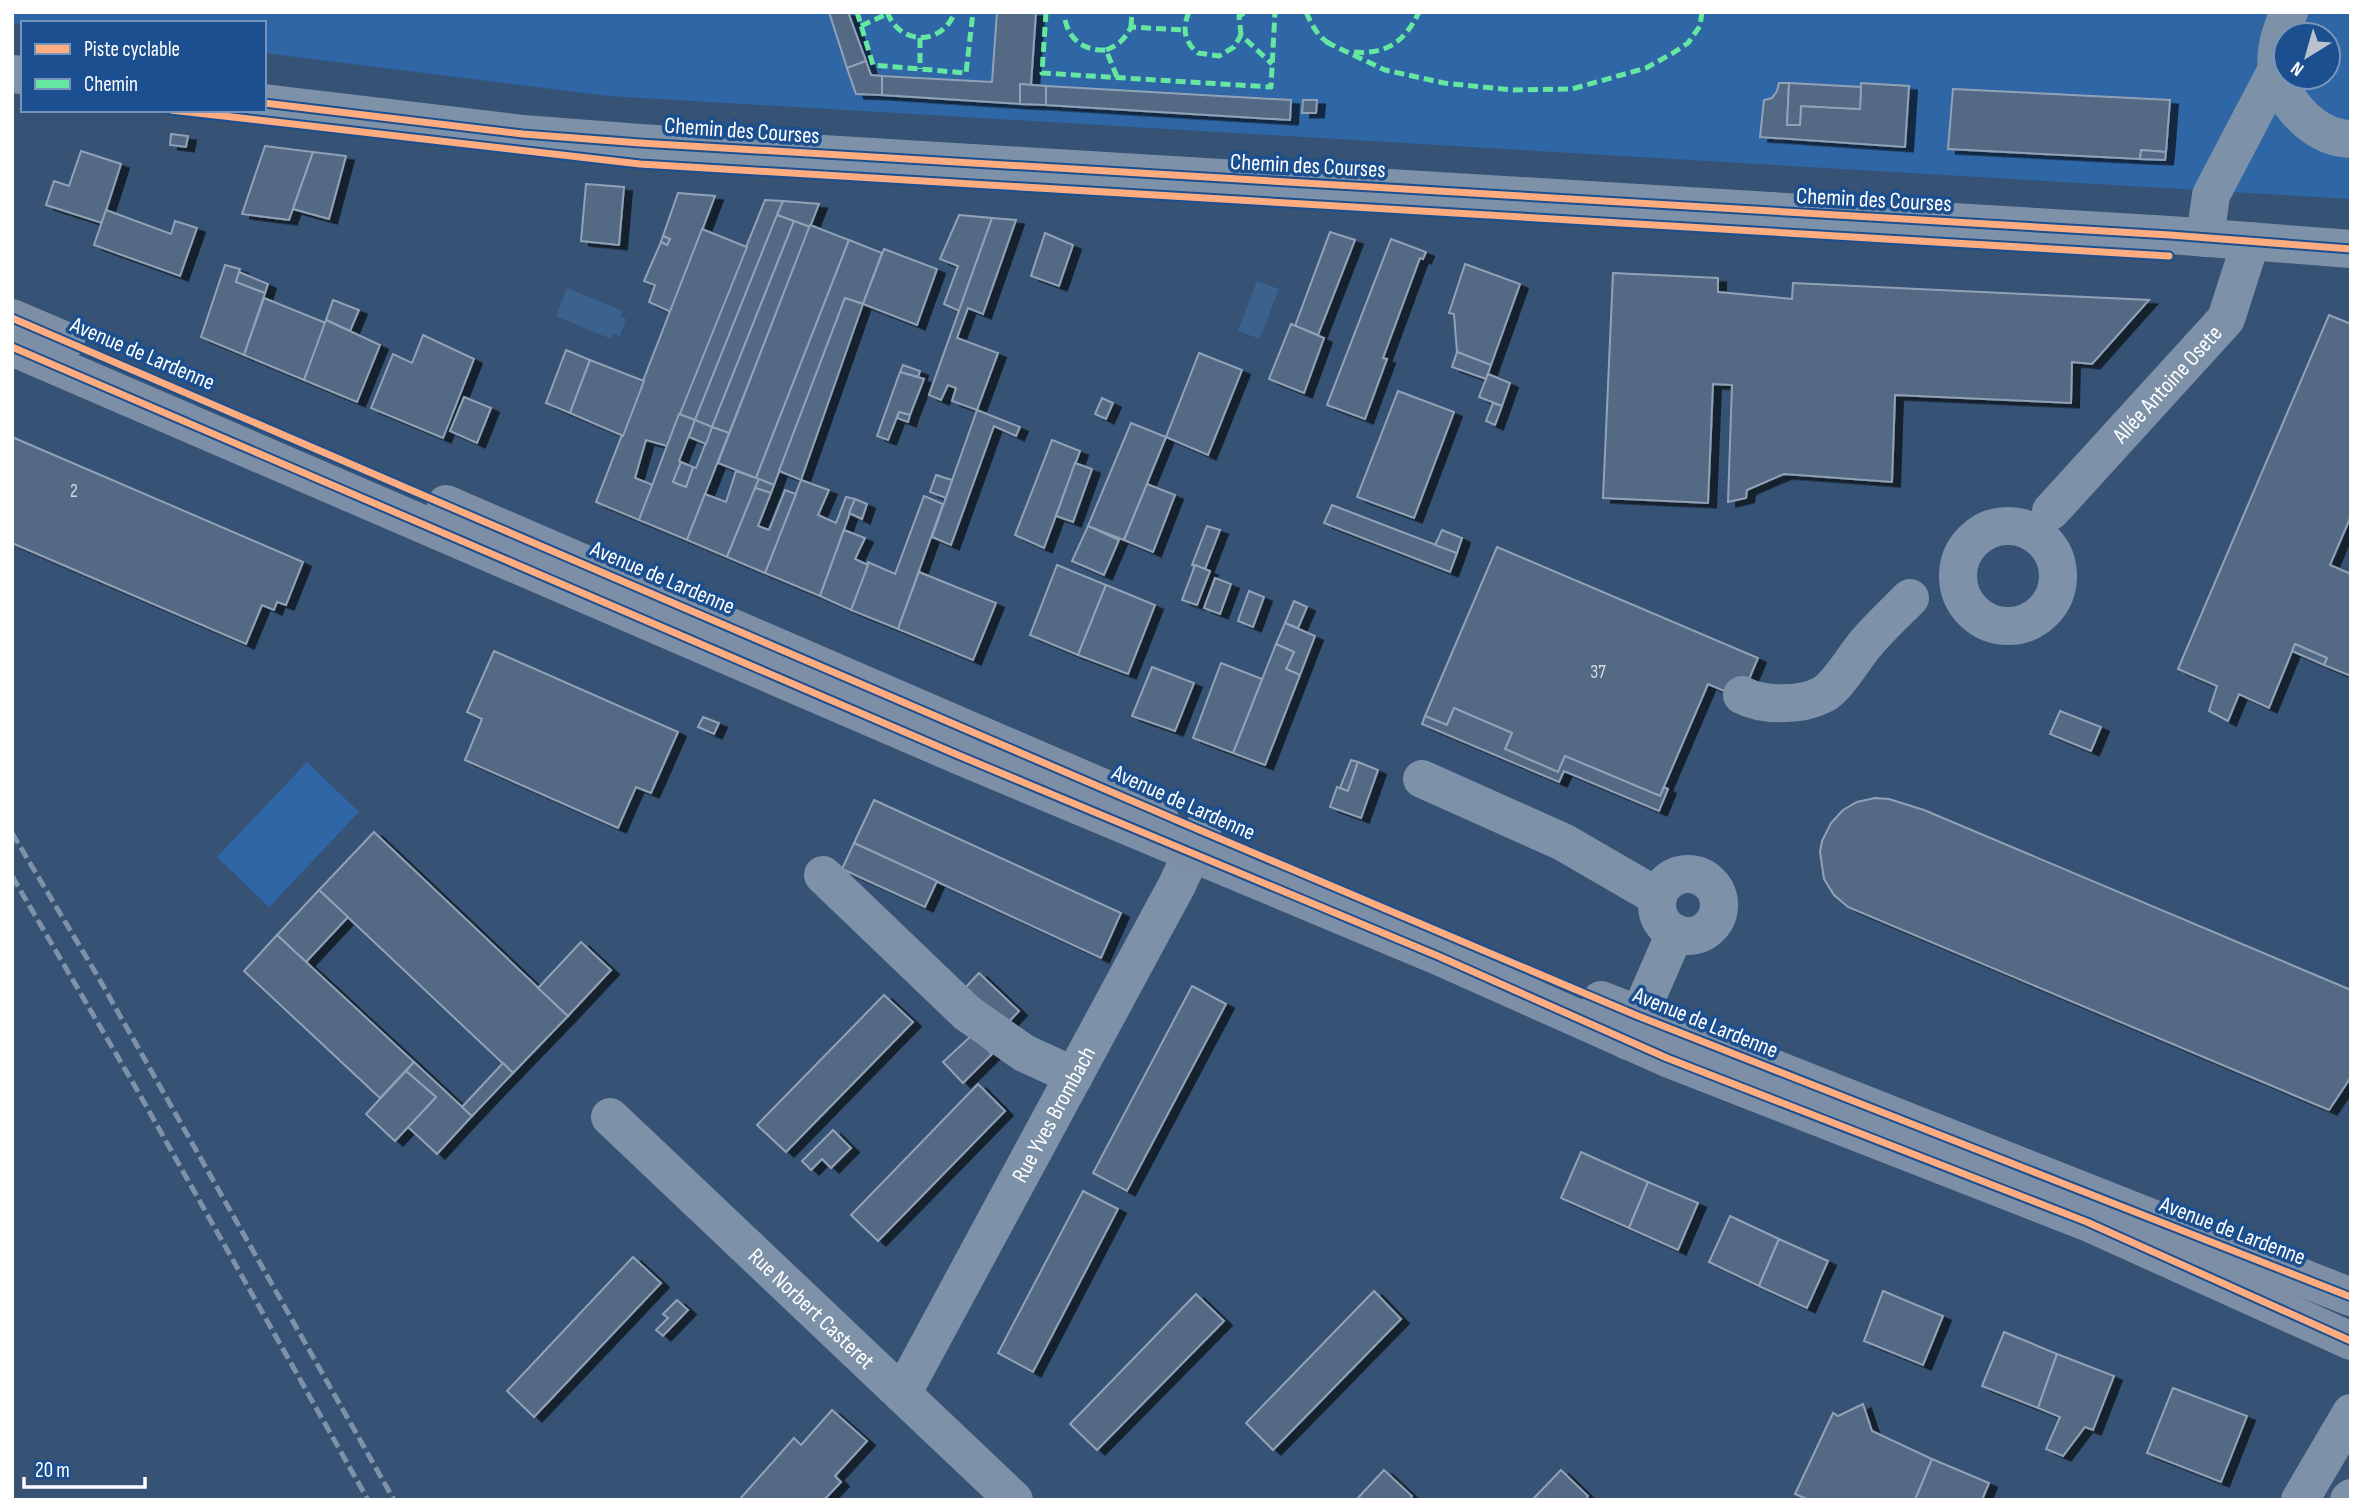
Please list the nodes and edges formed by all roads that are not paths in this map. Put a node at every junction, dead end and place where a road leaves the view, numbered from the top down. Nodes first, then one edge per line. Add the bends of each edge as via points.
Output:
1 (2272, 79) edge
2 (2284, 91) edge
3 (266, 103) edge
4 (2351, 139) edge
5 (2205, 238) junction
6 (2251, 241) junction
7 (2351, 249) edge
8 (12, 318) edge
9 (12, 346) edge
10 (2051, 511) junction
11 (2004, 526) junction
12 (2052, 551) junction
13 (1910, 598) dead end
14 (1742, 695) dead end
15 (1422, 779) dead end
16 (1198, 842) junction
17 (823, 875) dead end
18 (1658, 897) junction
19 (1675, 933) junction
20 (1633, 1028) junction
21 (1074, 1076) junction
22 (610, 1117) dead end
23 (2351, 1297) edge
24 (2351, 1341) edge
25 (902, 1394) junction
26 (2351, 1413) edge
27 (1014, 1500) edge
28 (2300, 1500) edge

1 - 5 street via 2211,195
2 - 4 street via 2304,119 2320,130
3 - 5 street, Chemin des Courses via 627,142
5 - 6 street, Chemin des Courses
6 - 7 street, Chemin des Courses
6 - 10 street, Allée Antoine Osete via 2226,319
8 - 16 main road, Avenue de Lardenne
9 - 16 main road, Avenue de Lardenne via 958,755
10 - 11 street
10 - 12 street
11 - 12 street via 2032,531
11 - 12 street via 1978,535 1961,558 1958,586 1968,605 1983,619 2017,625 2045,610 2058,582
13 - 14 street via 1822,695 1779,704
15 - 18 street via 1563,842
16 - 20 main road, Avenue de Lardenne
16 - 21 street, Rue Yves Brombach
17 - 21 street via 967,1013 1024,1054
18 - 19 street via 1660,918
18 - 19 street via 1662,887 1679,875 1701,877 1716,891 1718,907 1712,923 1695,935
19 - 20 street
20 - 23 main road, Avenue de Lardenne
20 - 24 main road, Avenue de Lardenne via 1667,1058 2087,1222
21 - 25 street, Rue Yves Brombach
22 - 25 street, Rue Norbert Casteret
25 - 27 street, Rue Norbert Casteret
26 - 28 street

